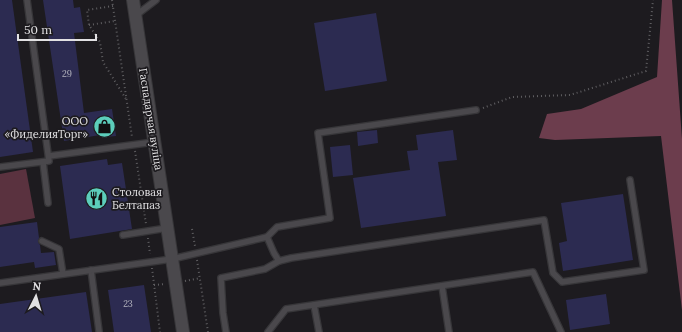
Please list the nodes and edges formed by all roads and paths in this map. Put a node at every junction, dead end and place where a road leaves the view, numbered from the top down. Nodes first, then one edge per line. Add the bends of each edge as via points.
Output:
1 (28, 0) edge
2 (112, 0) edge
3 (133, 0) edge
4 (156, 0) edge
5 (653, 0) edge
6 (113, 6) junction
7 (135, 16) junction
8 (115, 22) junction
9 (89, 25) junction
10 (127, 100) junction
11 (476, 110) joint
12 (154, 142) junction
13 (134, 145) junction
14 (48, 156) junction
15 (43, 162) junction
16 (0, 167) edge
17 (630, 180) dead end
18 (48, 203) dead end
19 (167, 228) junction
20 (192, 228) dead end
21 (147, 232) junction
22 (123, 235) dead end
23 (267, 237) junction
24 (42, 241) dead end
25 (196, 253) junction
26 (172, 259) junction
27 (279, 261) junction
28 (151, 262) junction
29 (91, 270) junction
30 (63, 274) junction
31 (0, 283) edge
32 (442, 286) junction
33 (314, 304) junction
34 (99, 330) dead end
35 (160, 332) edge
36 (183, 332) edge
37 (208, 332) edge
38 (226, 332) edge
39 (268, 332) edge
40 (318, 332) edge
41 (449, 332) edge
42 (561, 332) edge

1 - 14 lane
2 - 6 path
3 - 7 street, Гаспадарчая вуліца
4 - 7 lane
5 - 11 path via 646,71 570,95 512,97
6 - 8 path
6 - 9 path via 87,10
7 - 12 street, Гаспадарчая вуліца
8 - 9 path
8 - 10 path
9 - 10 path via 100,42 103,62
10 - 13 path
11 - 23 lane via 318,133 330,218 277,227
12 - 13 lane
12 - 19 street, Гаспадарчая вуліца
13 - 14 lane
13 - 21 path
14 - 15 lane via 49,161
15 - 16 lane
15 - 18 lane
17 - 27 lane via 644,270 562,282 553,273 544,220
19 - 21 lane
19 - 26 street, Гаспадарчая вуліца
20 - 25 path
21 - 22 lane
21 - 28 path
23 - 25 lane
23 - 27 lane
24 - 30 lane via 59,249
25 - 26 lane
25 - 37 path
26 - 28 lane
26 - 36 street, Гаспадарчая вуліца
27 - 38 lane via 265,269 220,278
28 - 29 lane
28 - 35 path
29 - 30 lane
29 - 34 lane
30 - 31 lane
32 - 33 lane
32 - 41 lane
32 - 42 lane via 534,272
33 - 39 lane via 286,309
33 - 40 lane

